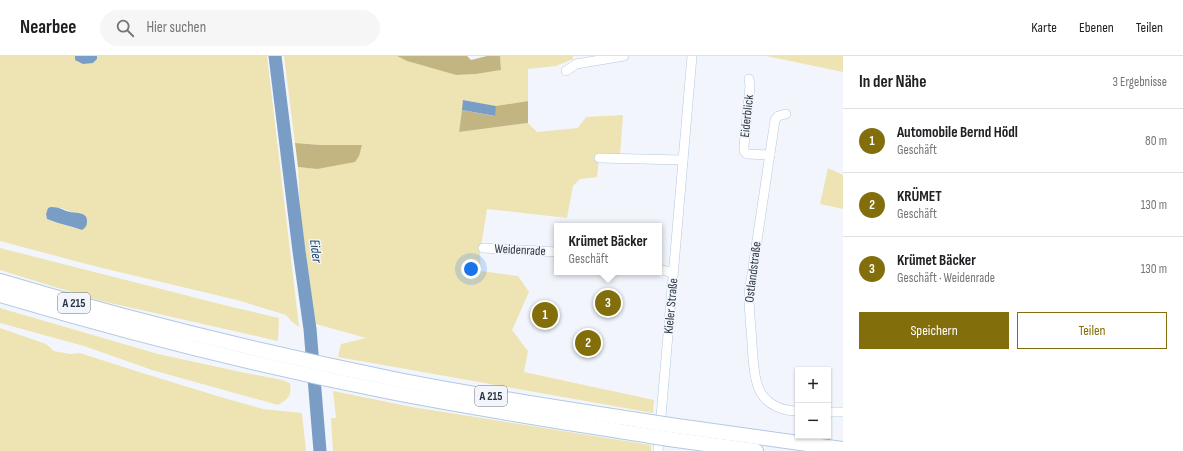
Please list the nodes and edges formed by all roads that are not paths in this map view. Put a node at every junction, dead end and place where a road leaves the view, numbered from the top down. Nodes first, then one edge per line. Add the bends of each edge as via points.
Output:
1 (624, 56) edge
2 (692, 56) edge
3 (566, 71) dead end
4 (749, 79) dead end
5 (786, 114) dead end
6 (770, 155) junction
7 (599, 158) dead end
8 (683, 160) junction
9 (483, 248) dead end
10 (554, 252) edge
11 (662, 270) edge
12 (673, 273) junction
13 (0, 281) edge
14 (0, 296) edge
15 (795, 411) edge
16 (831, 412) edge
17 (843, 412) edge
18 (670, 432) junction
19 (843, 449) edge
20 (658, 451) edge
21 (756, 451) edge

1 - 3 street via 576,64
2 - 8 street, Kieler Straße
4 - 6 street, Eiderblick via 744,151 747,154
5 - 6 street, Ostlandstraße via 778,116 775,120
6 - 15 street, Ostlandstraße via 748,294 753,362 757,385 762,394 774,406
7 - 8 street
8 - 12 street, Kieler Straße
9 - 10 street, Weidenrade
11 - 12 street
12 - 20 street, Kieler Straße
13 - 18 highway, A 215, bridge via 148,323 293,357 465,392 651,422
14 - 18 highway, A 215, bridge via 233,358 333,380 463,406 650,436
16 - 17 street
18 - 19 highway, A 215
18 - 21 highway, A 215

